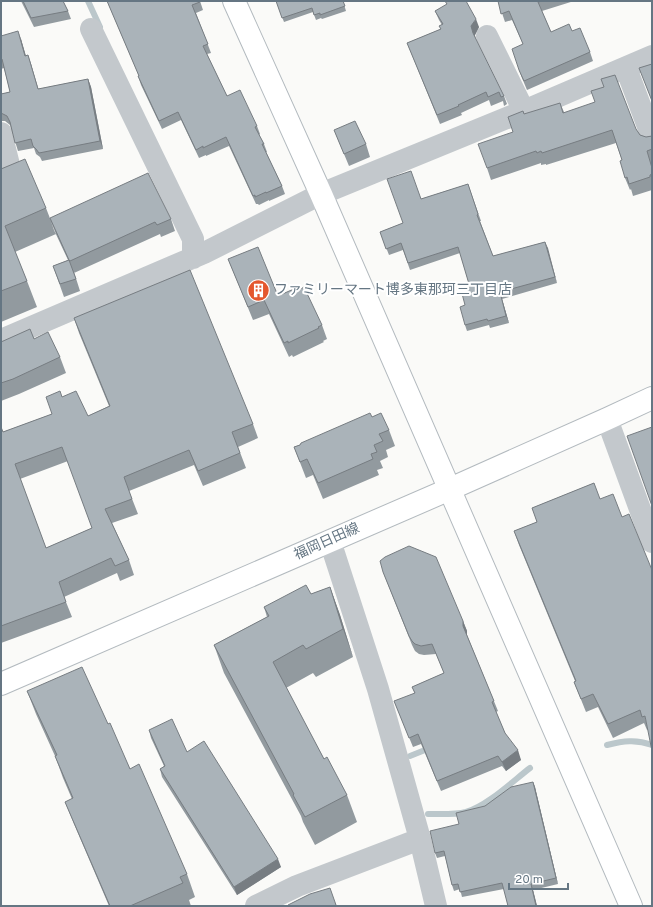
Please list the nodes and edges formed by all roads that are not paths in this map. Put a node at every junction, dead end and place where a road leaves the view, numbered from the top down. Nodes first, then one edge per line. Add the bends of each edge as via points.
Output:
1 (234, 1) edge
2 (91, 29) dead end
3 (487, 36) dead end
4 (652, 56) edge
5 (626, 68) junction
6 (524, 111) junction
7 (1, 133) edge
8 (652, 137) edge
9 (14, 168) edge
10 (321, 194) junction
11 (193, 258) junction
12 (1, 340) edge
13 (652, 398) edge
14 (607, 419) junction
15 (450, 489) junction
16 (330, 541) junction
17 (652, 542) edge
18 (1, 684) edge
19 (420, 839) junction
20 (256, 906) edge
21 (436, 906) edge
22 (631, 906) edge

1 - 10 street
2 - 11 street via 193,240
3 - 6 street
4 - 5 street
5 - 6 street
5 - 8 street
6 - 10 street
7 - 9 street
10 - 11 street
10 - 15 street
11 - 12 street
13 - 14 street, 福岡日田線
14 - 15 street, 福岡日田線
14 - 17 street
15 - 16 street, 福岡日田線
15 - 22 street
16 - 18 street, 福岡日田線
16 - 19 street via 378,689
19 - 20 street via 297,886
19 - 21 street

